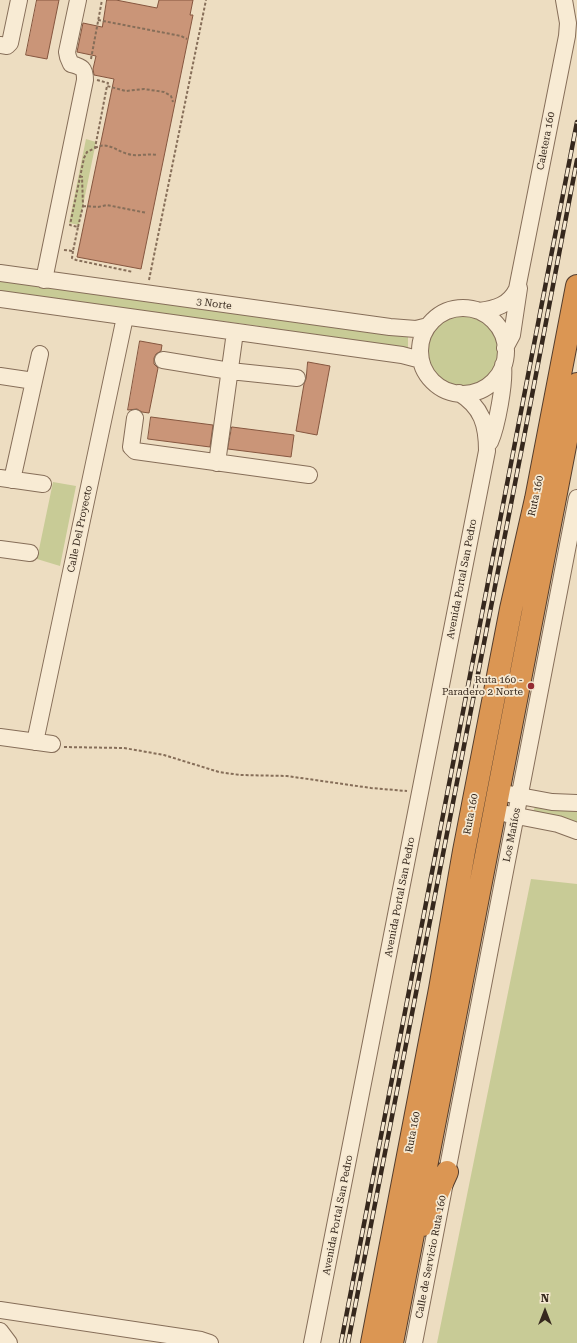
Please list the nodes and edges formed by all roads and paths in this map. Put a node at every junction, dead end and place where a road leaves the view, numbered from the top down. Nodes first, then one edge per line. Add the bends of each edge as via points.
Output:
1 (19, 0) edge
2 (78, 0) edge
3 (102, 0) edge
4 (206, 0) edge
5 (564, 0) edge
6 (98, 20) junction
7 (187, 39) dead end
8 (0, 45) edge
9 (86, 78) junction
10 (107, 86) junction
11 (173, 102) dead end
12 (95, 148) junction
13 (157, 155) dead end
14 (82, 171) junction
15 (83, 206) junction
16 (146, 213) dead end
17 (78, 227) junction
18 (50, 248) junction
19 (73, 251) junction
20 (133, 272) dead end
21 (0, 273) edge
22 (44, 280) junction
23 (148, 280) dead end
24 (519, 283) junction
25 (577, 286) edge
26 (0, 299) edge
27 (479, 311) junction
28 (125, 317) junction
29 (428, 326) junction
30 (235, 332) junction
31 (40, 354) dead end
32 (504, 356) junction
33 (163, 360) dead end
34 (421, 360) junction
35 (230, 371) junction
36 (0, 376) edge
37 (297, 378) dead end
38 (34, 381) junction
39 (577, 384) edge
40 (459, 393) junction
41 (135, 418) dead end
42 (577, 433) edge
43 (487, 451) junction
44 (562, 459) junction
45 (216, 463) junction
46 (308, 475) dead end
47 (6, 479) edge
48 (43, 484) dead end
49 (577, 498) edge
50 (0, 550) edge
51 (30, 553) dead end
52 (0, 737) edge
53 (36, 742) junction
54 (60, 746) joint
55 (420, 792) junction
56 (520, 796) junction
57 (474, 798) junction
58 (496, 801) junction
59 (577, 803) edge
60 (516, 816) junction
61 (577, 831) edge
62 (447, 1172) junction
63 (408, 1257) junction
64 (0, 1310) edge
65 (0, 1316) edge
66 (0, 1331) edge
67 (9, 1343) edge
68 (182, 1343) edge
69 (210, 1343) edge
70 (312, 1343) edge
71 (372, 1343) edge
72 (392, 1343) edge
73 (414, 1343) edge

1 - 8 street via 10,43 7,46
2 - 9 street via 68,57 72,64 80,66
3 - 6 path
4 - 23 path
5 - 24 street, Caletera 160 via 568,23 567,36
6 - 7 path
6 - 9 path
9 - 10 path via 108,83
9 - 18 street
10 - 11 path via 126,91 144,89 164,92 171,96
10 - 12 path
12 - 13 path via 106,145 135,156
12 - 14 path via 87,152
14 - 15 path
14 - 17 path via 70,225
15 - 16 path via 107,205
15 - 17 path
17 - 19 path
18 - 19 path
18 - 22 street
19 - 20 path via 72,258 76,260
21 - 22 street, 3 Norte
22 - 29 street, 3 Norte via 390,327 416,329
24 - 27 street, Caletera 160 via 514,295 505,304
24 - 32 street, Caletera 160 via 512,335
25 - 57 highway, Ruta 160
26 - 28 street
27 - 29 street via 470,308 451,310 434,319
27 - 32 street via 498,326 504,340
28 - 30 street
28 - 53 street, Calle Del Proyecto
29 - 34 street via 421,342
30 - 34 street via 402,355
30 - 35 street
31 - 38 street
32 - 40 street via 494,380 473,392
32 - 43 street, Avenida Portal San Pedro via 504,379 494,433
33 - 35 street
34 - 40 street via 426,373 435,383
35 - 37 street
35 - 45 street
36 - 38 street
38 - 47 street
39 - 44 highway, Ruta 160
40 - 43 street, Avenida Portal San Pedro via 473,403 481,415 486,431
41 - 45 street via 131,445 133,451
42 - 44 highway
43 - 55 street, Avenida Portal San Pedro
44 - 58 highway, Ruta 160
45 - 46 street
47 - 48 street
49 - 56 street, Los Mañíos
50 - 51 street
52 - 53 street
53 - 54 street
54 - 55 path via 124,748 164,755 219,772 287,776
55 - 70 street, Avenida Portal San Pedro
56 - 58 street
56 - 59 street via 552,802
56 - 60 street, Los Mañíos
57 - 58 highway via 484,806
57 - 71 highway, Ruta 160
58 - 60 street
58 - 63 highway, Ruta 160
60 - 61 street via 558,824
60 - 62 street, Los Mañíos
62 - 63 highway
62 - 73 street, Calle de Servicio Ruta 160
63 - 72 highway, Ruta 160
64 - 69 street
65 - 68 street
66 - 67 street

